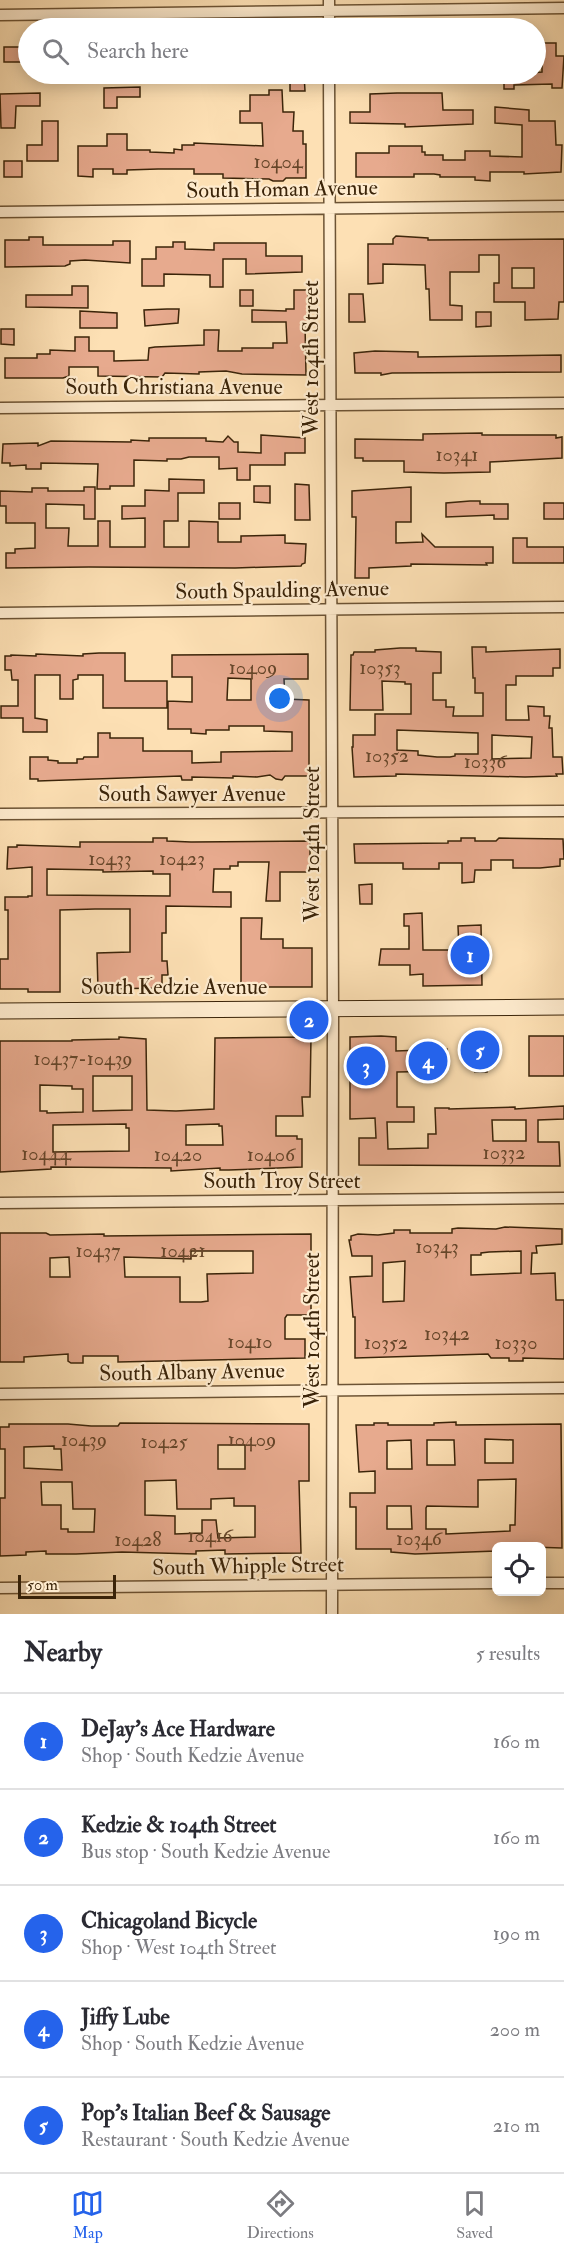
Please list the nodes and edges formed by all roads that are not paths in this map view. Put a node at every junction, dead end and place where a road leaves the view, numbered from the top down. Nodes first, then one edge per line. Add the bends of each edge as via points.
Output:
1 (329, 6) edge
2 (564, 8) edge
3 (0, 15) edge
4 (329, 84) edge
5 (564, 206) edge
6 (330, 208) junction
7 (0, 212) edge
8 (564, 403) edge
9 (330, 405) junction
10 (0, 408) edge
11 (564, 607) edge
12 (331, 609) junction
13 (0, 613) edge
14 (564, 811) edge
15 (332, 812) junction
16 (0, 814) edge
17 (564, 1006) edge
18 (333, 1009) junction
19 (0, 1011) edge
20 (564, 1198) edge
21 (332, 1200) junction
22 (0, 1203) edge
23 (564, 1388) edge
24 (332, 1389) junction
25 (0, 1394) edge
26 (492, 1583) edge
27 (546, 1583) edge
28 (564, 1583) edge
29 (332, 1585) junction
30 (0, 1588) edge
31 (332, 1614) edge

1 - 2 street
1 - 3 street
4 - 6 street, West 104th Street
5 - 6 street, South Homan Avenue
6 - 7 street, South Homan Avenue
6 - 9 street, West 104th Street
8 - 9 street, South Christiana Avenue
9 - 10 street, South Christiana Avenue
9 - 12 street, West 104th Street
11 - 12 street, South Spaulding Avenue
12 - 13 street, South Spaulding Avenue
12 - 15 street, West 104th Street
14 - 15 street, South Sawyer Avenue
15 - 16 street, South Sawyer Avenue
15 - 18 street, West 104th Street
17 - 18 main road, South Kedzie Avenue
18 - 19 main road, South Kedzie Avenue
18 - 21 street, West 104th Street
20 - 21 street, South Troy Street
21 - 22 street, South Troy Street
21 - 24 street, West 104th Street
23 - 24 street, South Albany Avenue
24 - 25 street, South Albany Avenue
24 - 29 street, West 104th Street
26 - 29 street, South Whipple Street
27 - 28 street
29 - 30 street, South Whipple Street
29 - 31 street, West 104th Street

